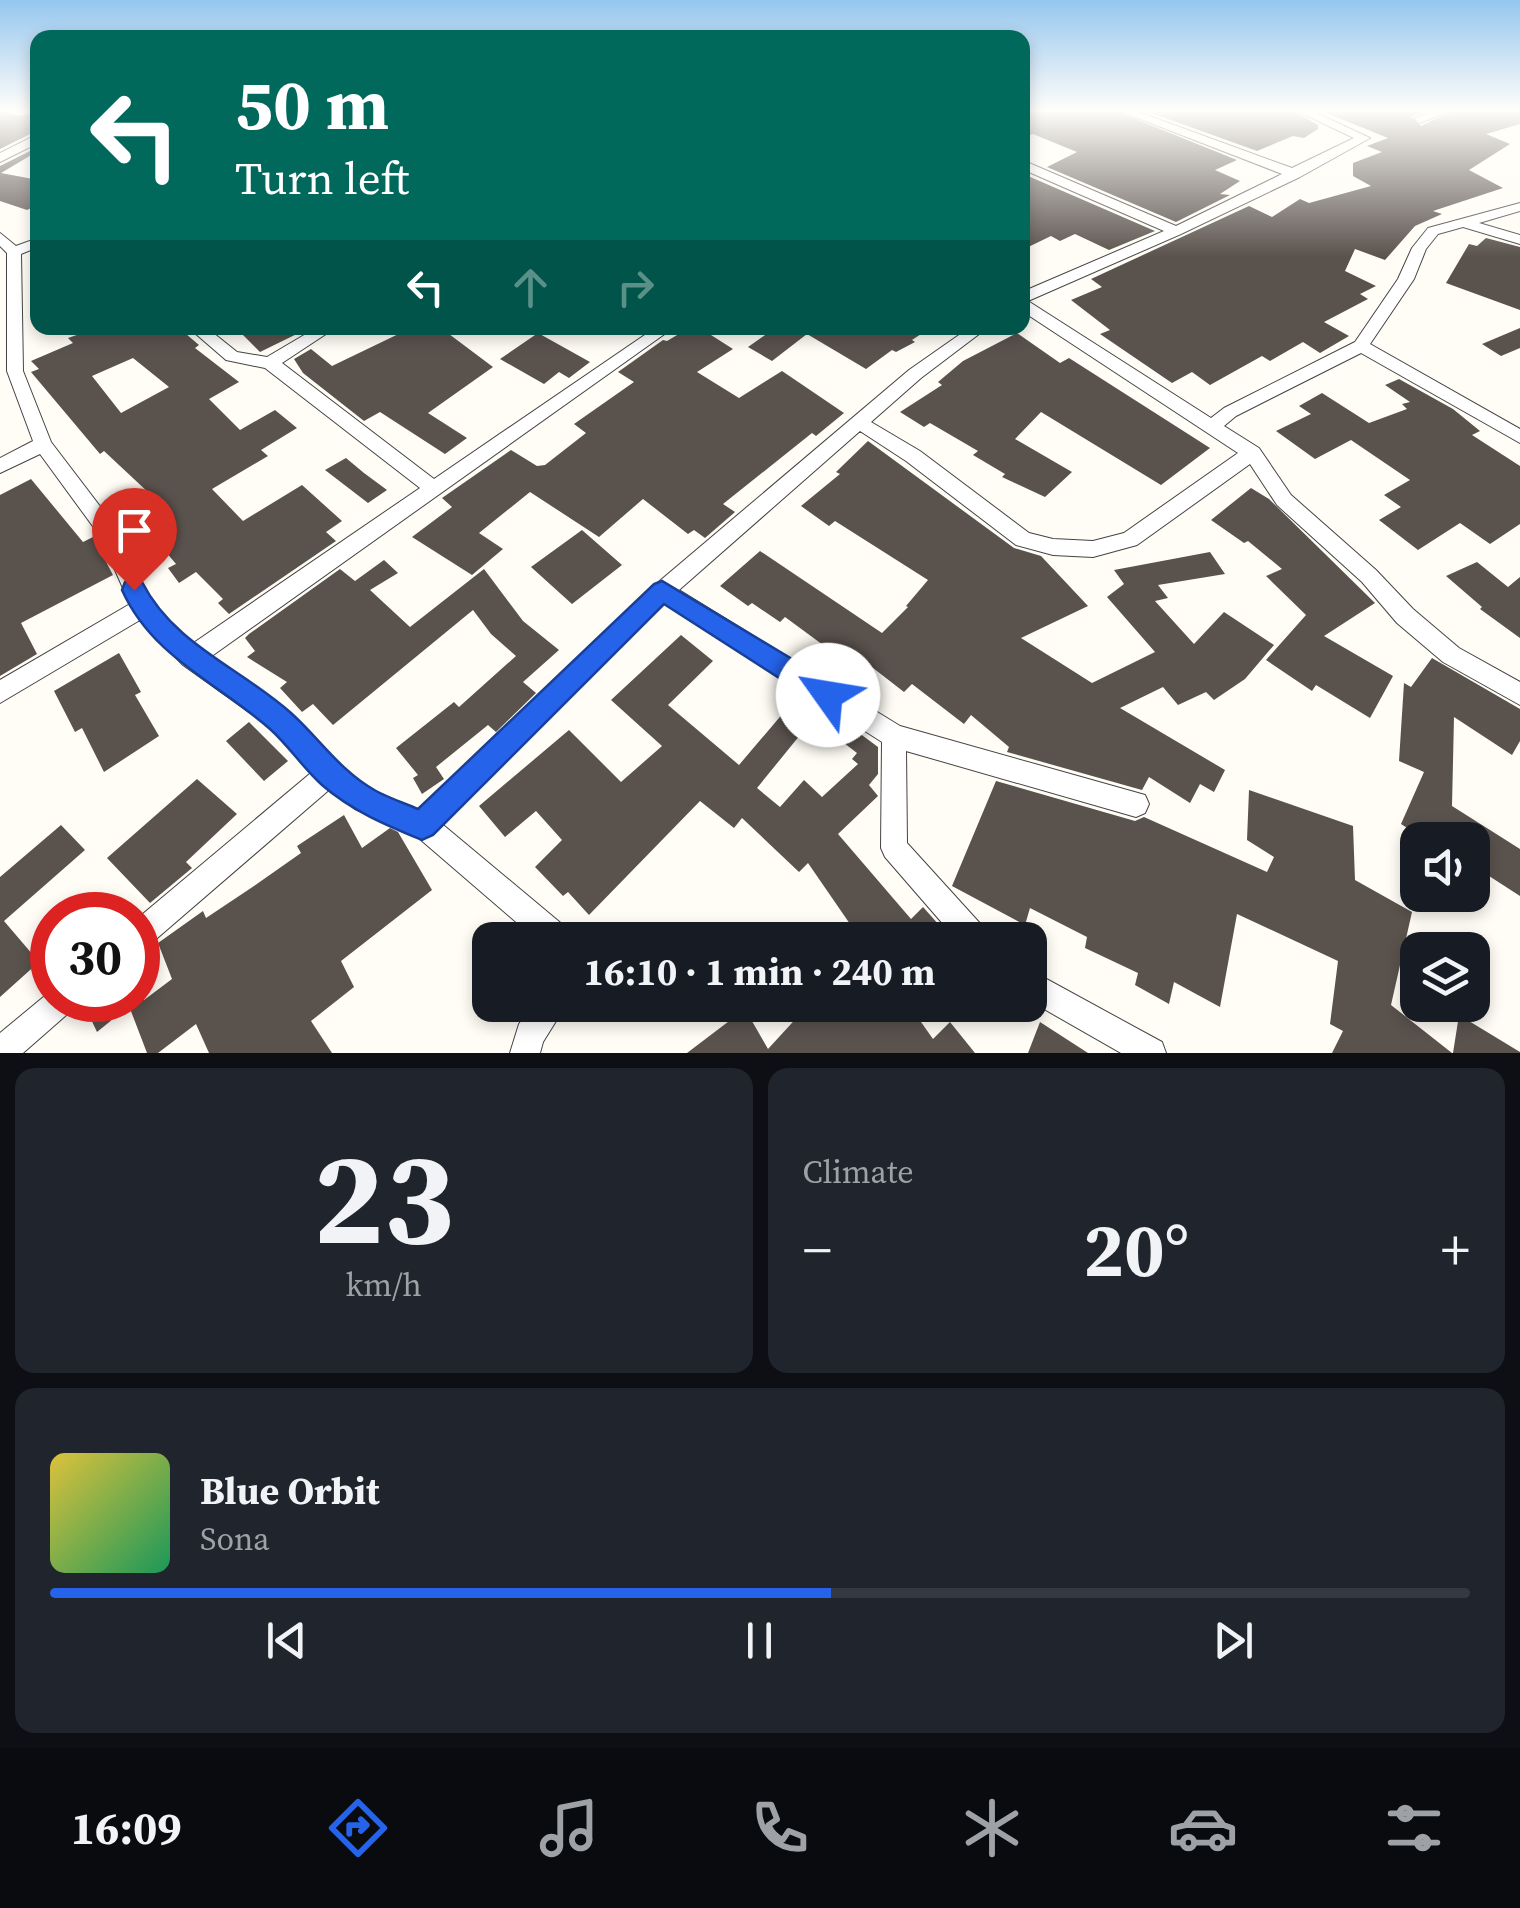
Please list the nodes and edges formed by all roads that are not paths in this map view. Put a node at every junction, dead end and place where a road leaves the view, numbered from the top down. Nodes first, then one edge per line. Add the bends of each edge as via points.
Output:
1 (1256, 159) edge
2 (1324, 159) edge
3 (1030, 167) edge
4 (1296, 174) junction
5 (1520, 207) edge
6 (1460, 222) junction
7 (1176, 231) junction
8 (1520, 240) edge
9 (7, 245) edge
10 (1030, 297) edge
11 (1030, 306) edge
12 (8, 312) edge
13 (206, 335) edge
14 (316, 335) edge
15 (655, 335) edge
16 (969, 335) edge
17 (1361, 346) junction
18 (270, 363) junction
19 (860, 423) junction
20 (1211, 428) junction
21 (1520, 437) edge
22 (44, 444) junction
23 (1252, 453) junction
24 (0, 466) edge
25 (432, 487) junction
26 (662, 591) junction
27 (142, 608) junction
28 (191, 658) junction
29 (0, 692) edge
30 (1520, 694) edge
31 (894, 736) junction
32 (330, 774) junction
33 (1136, 804) dead end
34 (422, 825) junction
35 (160, 917) edge
36 (538, 922) edge
37 (960, 922) edge
38 (1047, 995) edge
39 (36, 1022) edge
40 (539, 1022) edge
41 (0, 1053) edge
42 (525, 1053) edge
43 (1151, 1053) edge

1 - 4 street
2 - 4 street
3 - 7 street
4 - 7 street
5 - 6 street
6 - 8 street
6 - 17 street via 1433,231 1418,248 1406,280
7 - 10 street
9 - 12 street
11 - 20 street
12 - 22 street via 15,372
13 - 18 street via 232,356
14 - 18 street
15 - 25 street
16 - 19 street
17 - 20 street
17 - 21 street
18 - 25 street
19 - 23 street via 1023,539 1053,547 1093,549 1130,539
19 - 26 street
20 - 23 street
22 - 24 street
22 - 27 street via 108,532
23 - 30 street via 1284,500 1405,616 1451,655
25 - 28 street
26 - 31 street
26 - 34 street
27 - 28 street
27 - 29 street
28 - 32 street via 280,720
31 - 33 street
31 - 37 street via 894,848
32 - 34 street via 364,800
32 - 35 street
34 - 36 street
38 - 43 street
39 - 41 street
40 - 42 street

